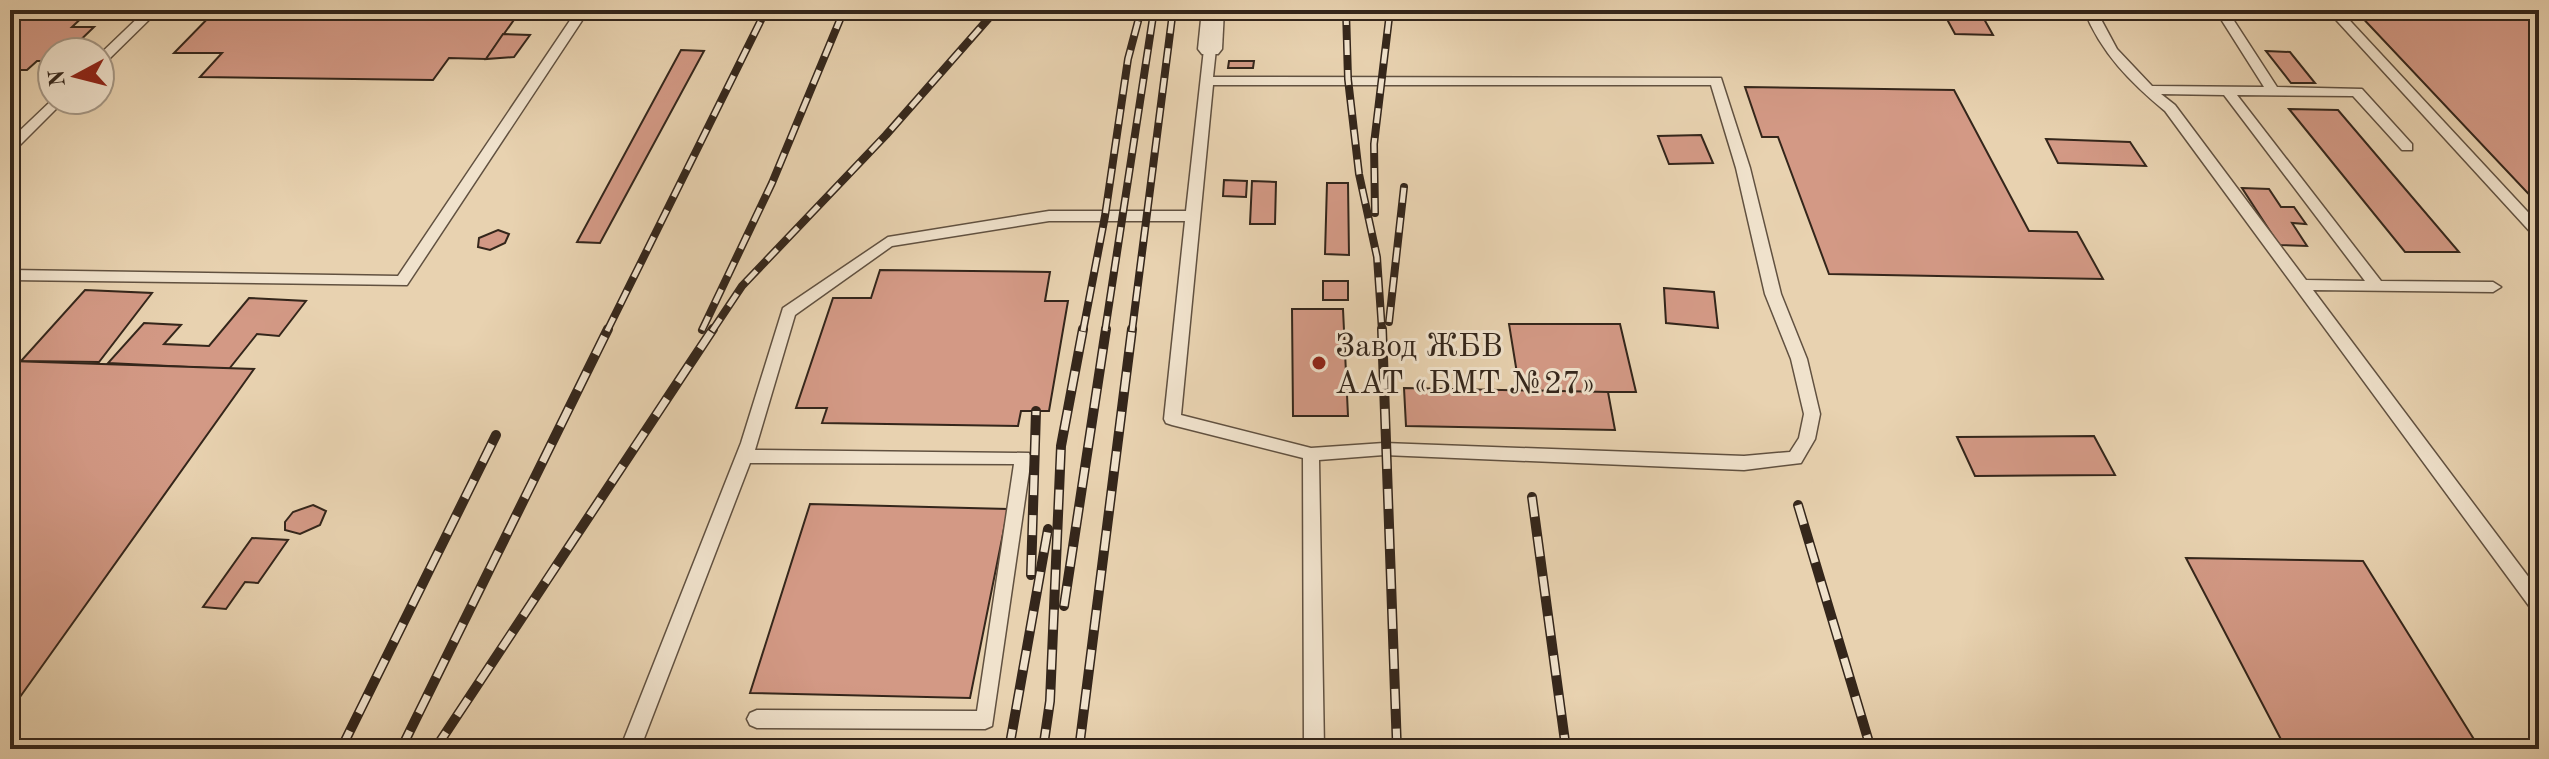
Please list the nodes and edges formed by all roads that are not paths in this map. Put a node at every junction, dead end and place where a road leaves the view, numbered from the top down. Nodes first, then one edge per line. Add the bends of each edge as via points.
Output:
1 (153, 10) edge
2 (583, 10) edge
3 (1213, 10) edge
4 (2090, 10) edge
5 (2333, 10) edge
6 (2225, 16) dead end
7 (116, 46) edge
8 (1210, 49) joint
9 (1207, 81) junction
10 (2147, 90) junction
11 (2227, 90) junction
12 (2273, 91) junction
13 (42, 116) edge
14 (10, 147) edge
15 (2407, 147) dead end
16 (1193, 216) junction
17 (2539, 233) edge
18 (10, 275) edge
19 (2301, 285) junction
20 (2377, 286) junction
21 (2493, 287) dead end
22 (1311, 454) junction
23 (743, 456) junction
24 (2539, 605) edge
25 (757, 719) dead end
26 (630, 749) edge
27 (1314, 749) edge

1 - 7 lane
2 - 18 lane via 402,281
3 - 8 street
4 - 10 lane via 2124,69
5 - 17 lane
6 - 12 lane
8 - 9 lane
9 - 16 lane
9 - 22 lane via 1716,81 1773,294 1799,359 1812,414 1807,439 1795,458 1744,463 1384,449
10 - 11 lane
10 - 19 lane via 2170,108
11 - 12 lane
11 - 20 lane
12 - 15 lane via 2357,92
13 - 14 lane
16 - 22 lane via 1172,419
16 - 23 lane via 1049,216 888,242 788,312
19 - 20 lane
19 - 24 lane
20 - 21 lane
22 - 27 lane
23 - 25 lane via 1023,458 985,720
23 - 26 lane

